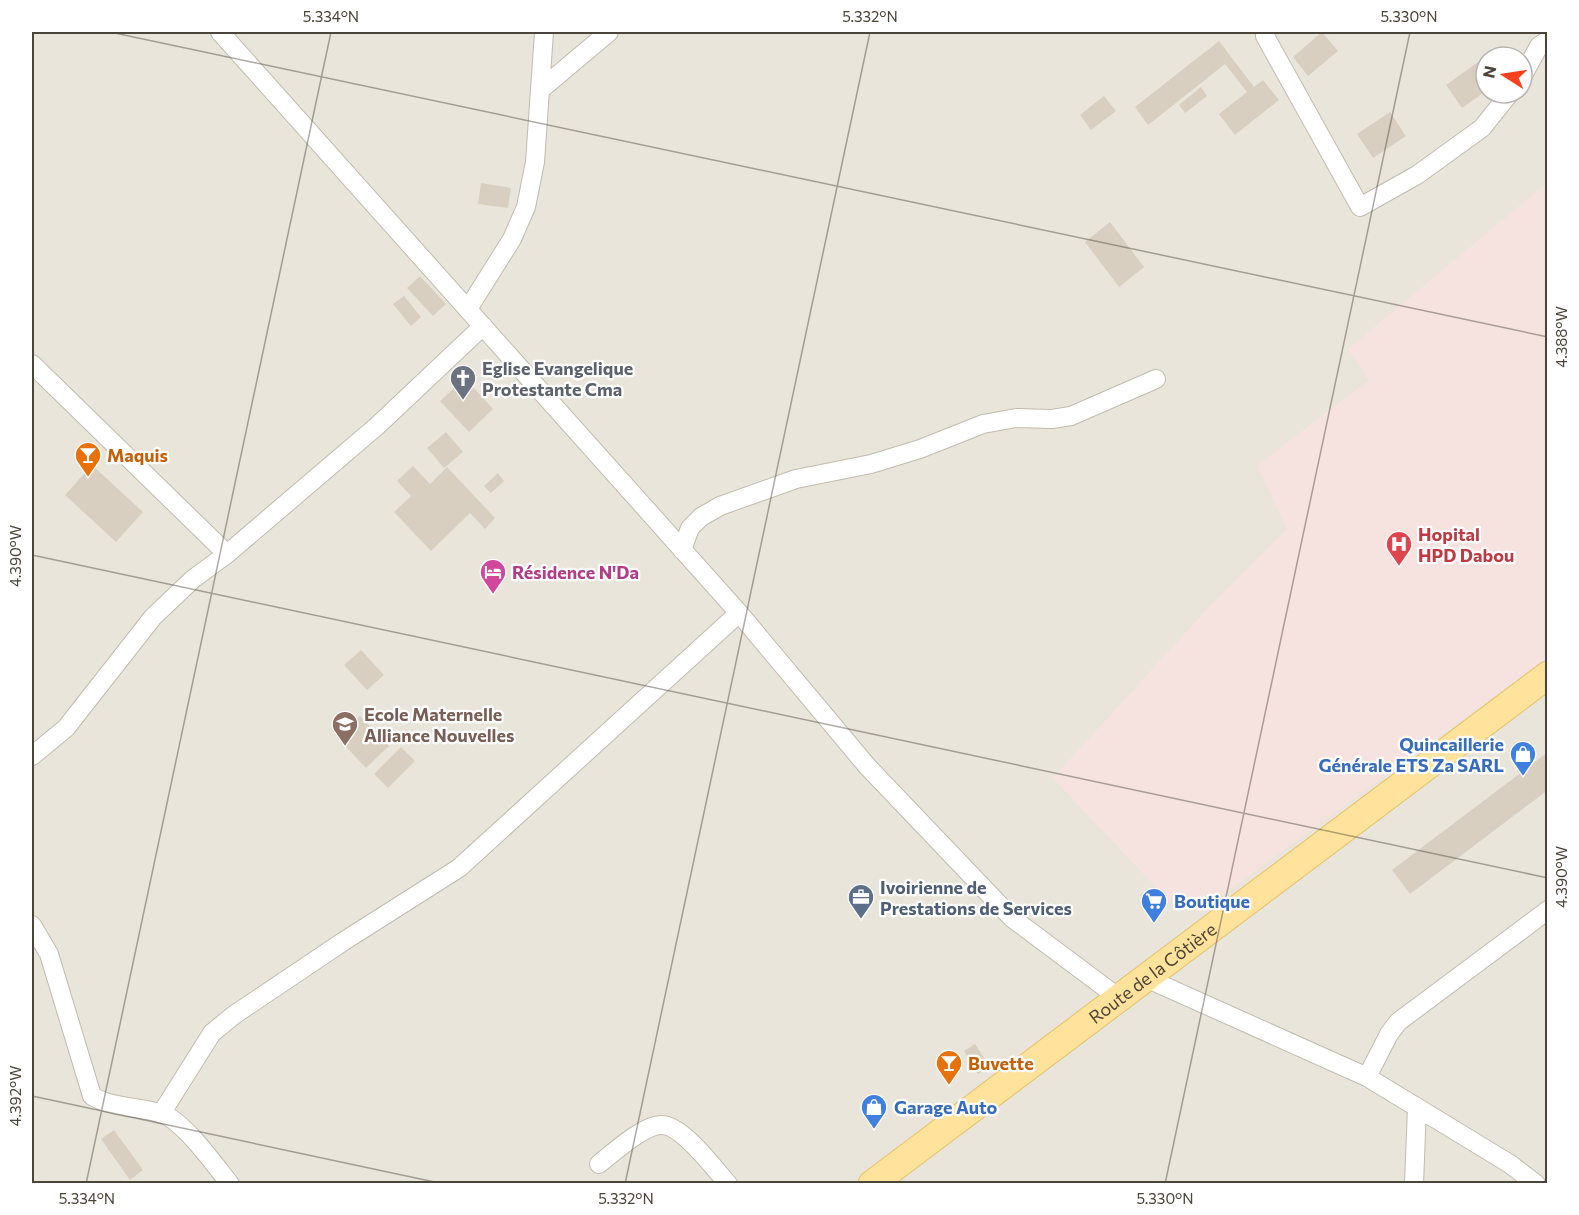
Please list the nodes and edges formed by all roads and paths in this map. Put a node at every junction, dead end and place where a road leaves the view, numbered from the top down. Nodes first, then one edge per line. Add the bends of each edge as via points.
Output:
1 (219, 32) edge
2 (543, 32) edge
3 (609, 32) edge
4 (1265, 32) edge
5 (1548, 40) edge
6 (1534, 55) edge
7 (540, 90) junction
8 (1500, 105) edge
9 (468, 309) junction
10 (483, 326) junction
11 (32, 364) edge
12 (1156, 379) dead end
13 (682, 550) junction
14 (227, 554) junction
15 (739, 613) junction
16 (1548, 675) edge
17 (32, 756) edge
18 (1548, 910) edge
19 (32, 925) edge
20 (1146, 978) junction
21 (1119, 998) junction
22 (1367, 1077) junction
23 (1417, 1107) junction
24 (161, 1114) junction
25 (599, 1164) dead end
26 (230, 1184) edge
27 (728, 1184) edge
28 (872, 1184) edge
29 (1414, 1184) edge
30 (1536, 1184) edge

1 - 9 street
2 - 7 street
3 - 7 street
4 - 8 street via 1360,207 1417,175 1482,128
5 - 6 street
7 - 9 street via 535,162 526,207 512,239
9 - 10 street
10 - 13 street
10 - 14 street via 377,426
11 - 14 street
12 - 13 street via 1071,416 983,424 920,449 871,464 796,479 720,506 690,528
13 - 15 street
14 - 17 street via 193,579 153,617 66,728
15 - 21 street via 867,766 1012,918
15 - 24 street via 459,868 344,941 212,1033
16 - 20 main road, Route de la Côtière
18 - 22 street via 1398,1022
19 - 24 street via 49,954 92,1096 102,1102
20 - 21 main road, Route de la Côtière
20 - 22 street
21 - 28 main road, Route de la Côtière
22 - 23 street
23 - 29 street
23 - 30 street
24 - 26 street via 175,1119
25 - 27 street via 632,1137 662,1124 682,1134

